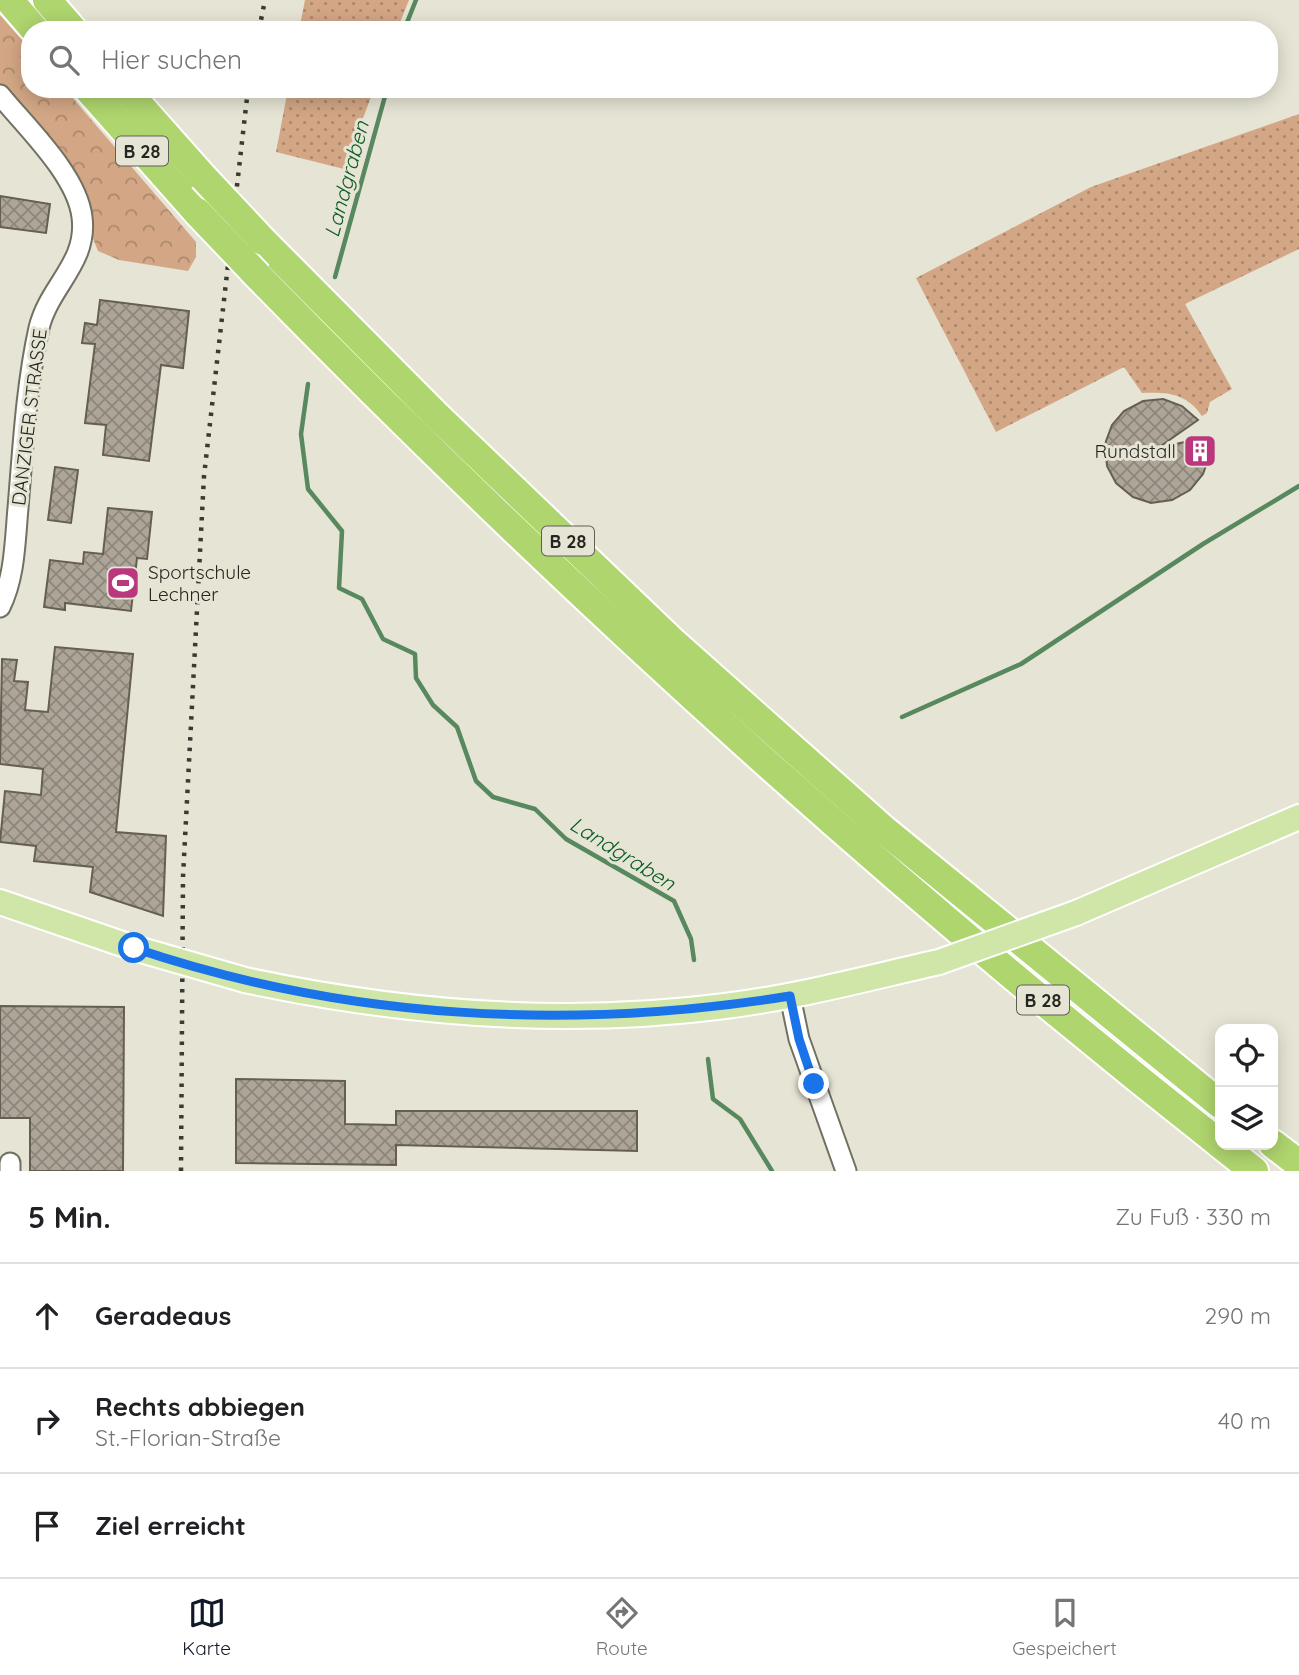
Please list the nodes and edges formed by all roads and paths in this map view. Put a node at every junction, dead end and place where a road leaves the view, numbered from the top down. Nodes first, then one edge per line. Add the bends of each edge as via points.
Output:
1 (9, 0) edge
2 (47, 0) edge
3 (27, 21) edge
4 (65, 21) edge
5 (0, 95) edge
6 (96, 98) edge
7 (133, 98) edge
8 (0, 607) edge
9 (1299, 817) edge
10 (0, 902) edge
11 (790, 996) junction
12 (1215, 1100) edge
13 (1215, 1139) edge
14 (1278, 1148) edge
15 (1228, 1150) edge
16 (1299, 1164) edge
17 (846, 1171) edge
18 (1254, 1171) edge

1 - 3 highway
2 - 4 highway
5 - 8 street, DANZIGER STRASSE via 75,190 83,243 74,266 52,295 39,329 28,395 12,572
6 - 13 highway, B 28, bridge via 197,212 419,440 650,657 868,852
7 - 12 highway, B 28, bridge via 263,241 674,643 883,829
9 - 11 main road, bridge via 1076,913 939,962
10 - 11 main road, bridge via 245,980 361,1002 498,1016 611,1016
11 - 17 street via 799,1039
14 - 16 highway
15 - 18 highway, B 28

